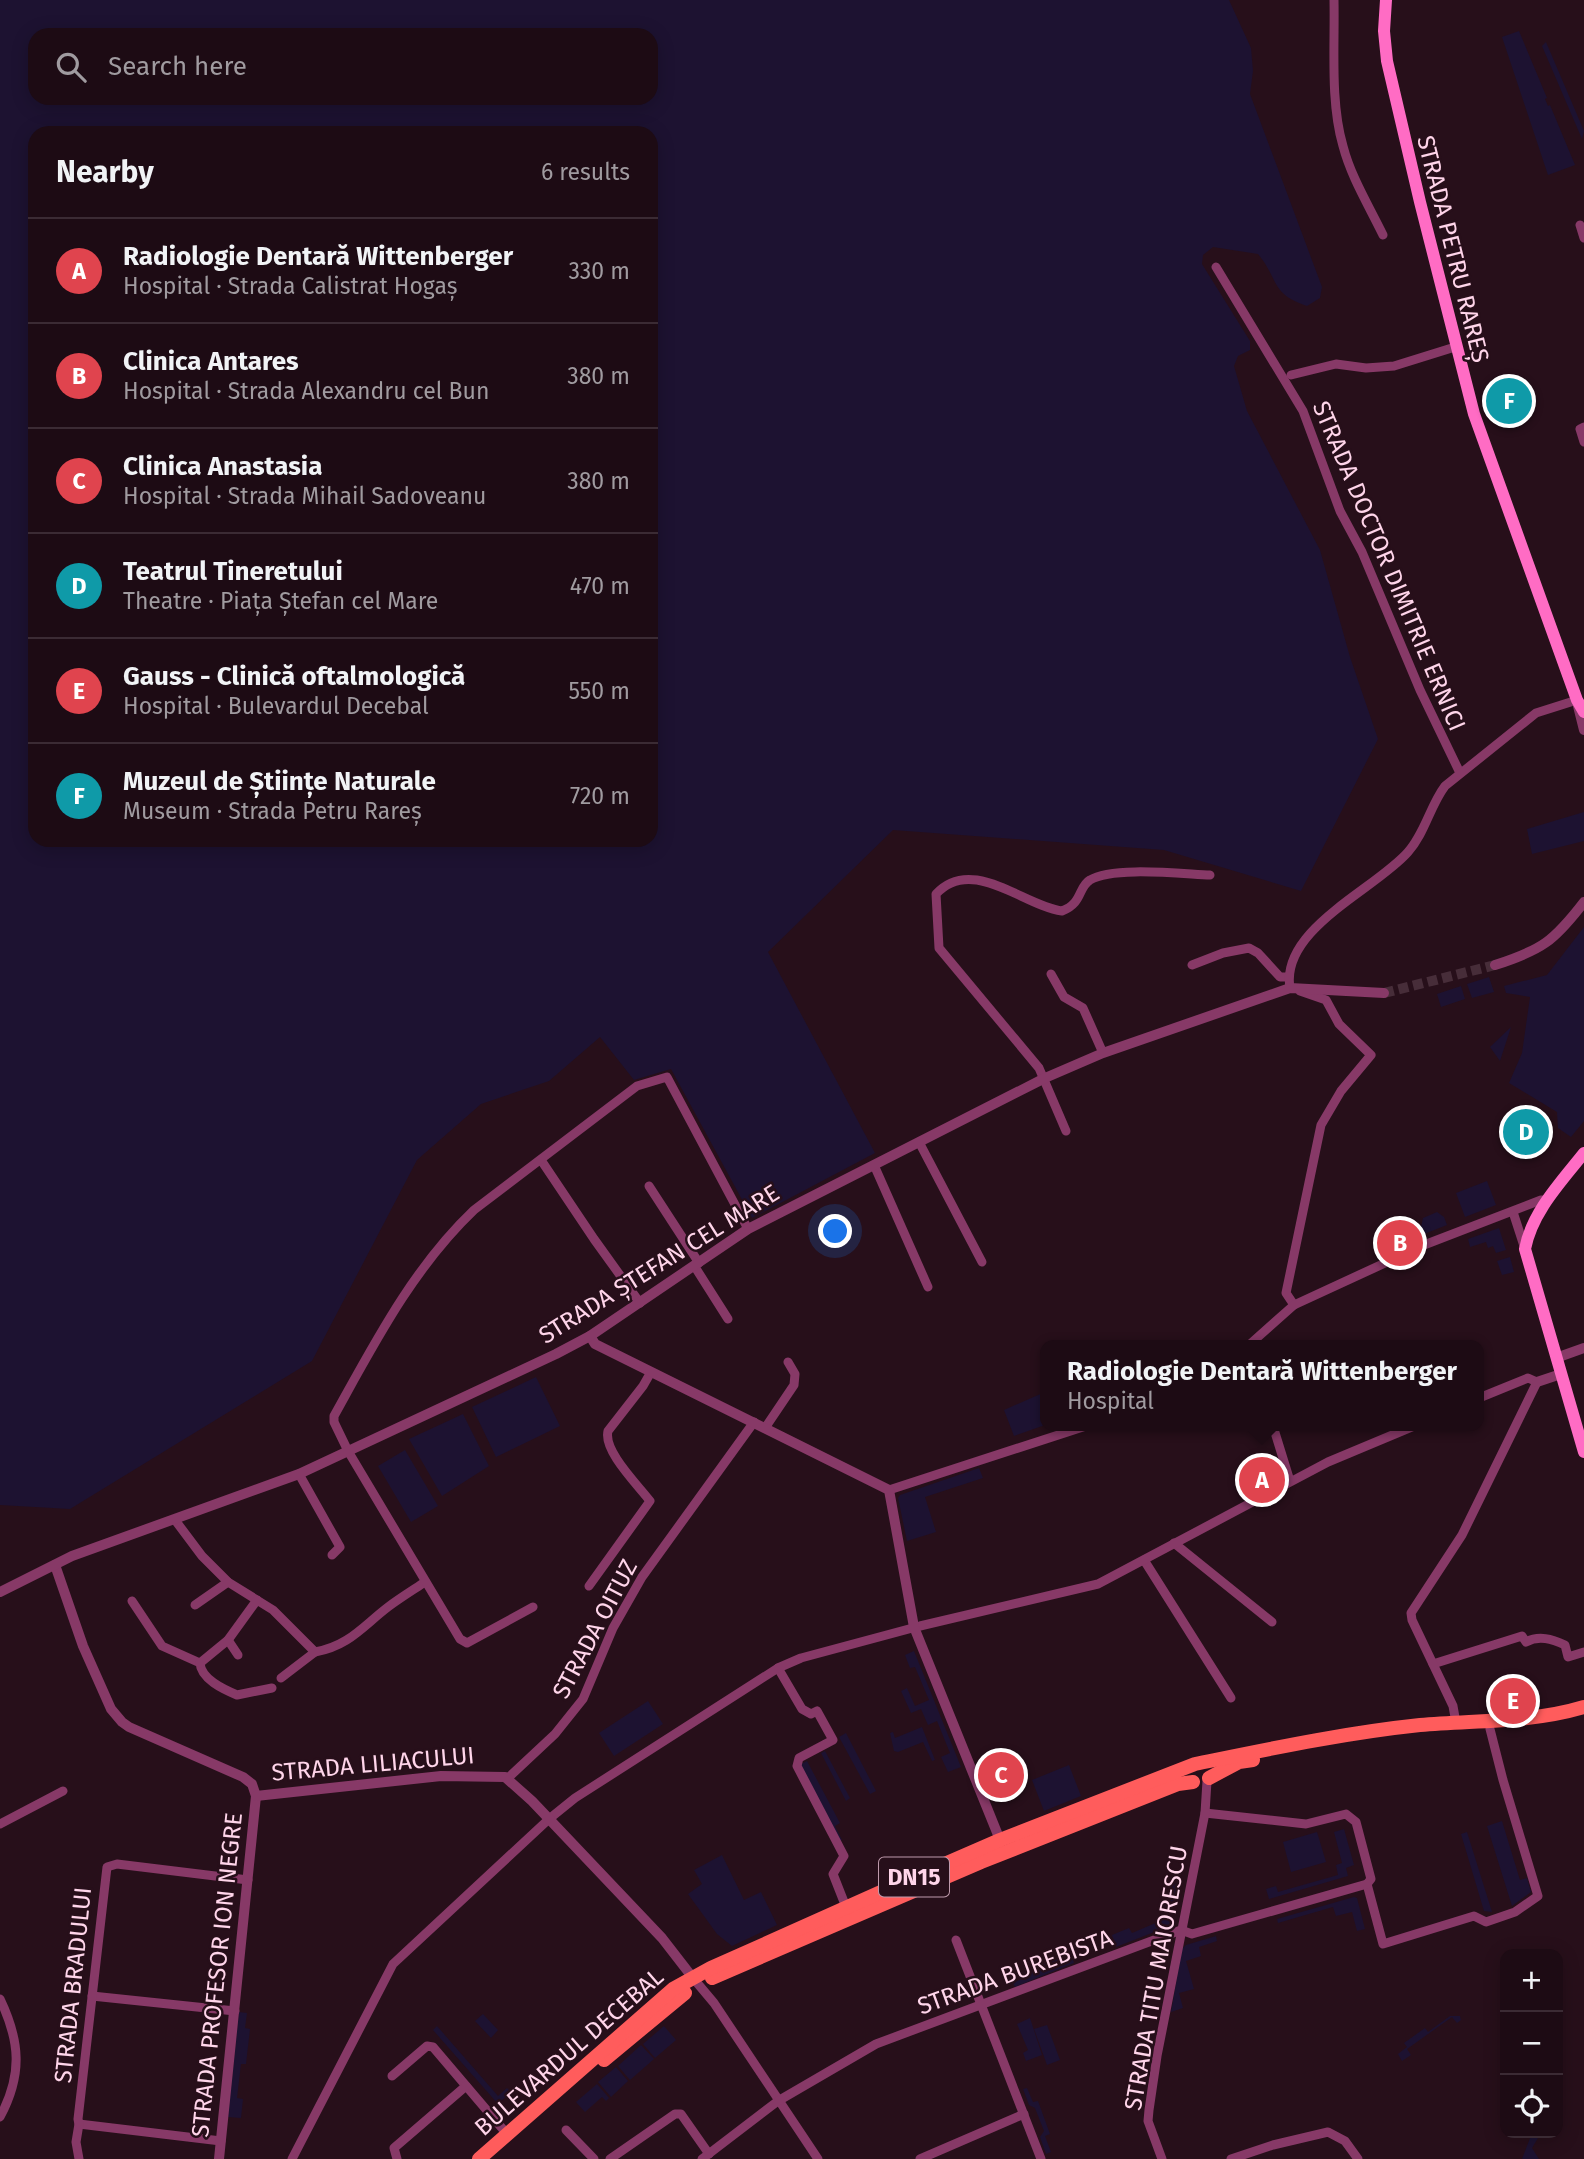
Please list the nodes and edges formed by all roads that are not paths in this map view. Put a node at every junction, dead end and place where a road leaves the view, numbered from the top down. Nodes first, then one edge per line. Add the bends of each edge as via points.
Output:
1 (1334, 0) edge
2 (1386, 0) edge
3 (1580, 225) dead end
4 (1383, 235) dead end
5 (1584, 238) edge
6 (1216, 267) dead end
7 (1455, 347) junction
8 (1291, 375) dead end
9 (1584, 427) edge
10 (1584, 442) edge
11 (1577, 700) junction
12 (1584, 712) edge
13 (1584, 730) edge
14 (1460, 773) junction
15 (1210, 875) dead end
16 (1584, 902) edge
17 (1192, 965) dead end
18 (1495, 965) tunnel mouth
19 (1051, 974) dead end
20 (1291, 984) junction
21 (1384, 993) tunnel mouth
22 (1103, 1053) junction
23 (1045, 1079) junction
24 (1066, 1131) dead end
25 (919, 1142) junction
26 (1584, 1153) edge
27 (541, 1160) junction
28 (874, 1165) junction
29 (649, 1186) dead end
30 (1547, 1200) junction
31 (1513, 1212) junction
32 (748, 1229) junction
33 (1525, 1249) junction
34 (982, 1262) dead end
35 (697, 1265) junction
36 (928, 1287) dead end
37 (640, 1303) junction
38 (1294, 1305) junction
39 (728, 1319) dead end
40 (590, 1336) junction
41 (1255, 1340) edge
42 (1584, 1348) edge
43 (1556, 1358) junction
44 (788, 1363) dead end
45 (651, 1372) junction
46 (1561, 1374) junction
47 (1537, 1382) junction
48 (1484, 1396) edge
49 (754, 1422) junction
50 (765, 1427) junction
51 (1071, 1431) edge
52 (1275, 1431) edge
53 (1402, 1431) edge
54 (348, 1451) junction
55 (1584, 1452) edge
56 (299, 1474) junction
57 (1290, 1481) junction
58 (889, 1490) junction
59 (175, 1520) junction
60 (1174, 1543) junction
61 (332, 1555) dead end
62 (1144, 1560) junction
63 (55, 1565) junction
64 (228, 1582) junction
65 (425, 1582) junction
66 (589, 1586) dead end
67 (0, 1592) edge
68 (257, 1600) junction
69 (132, 1601) dead end
70 (195, 1605) dead end
71 (533, 1607) dead end
72 (1272, 1622) dead end
73 (914, 1627) junction
74 (228, 1640) junction
75 (315, 1652) junction
76 (1584, 1652) edge
77 (237, 1655) dead end
78 (200, 1663) junction
79 (1433, 1664) junction
80 (778, 1668) junction
81 (281, 1678) dead end
82 (272, 1688) dead end
83 (1231, 1698) dead end
84 (1584, 1707) edge
85 (1584, 1713) edge
86 (1456, 1723) junction
87 (1490, 1728) junction
88 (1197, 1765) junction
89 (508, 1778) junction
90 (1201, 1781) junction
91 (63, 1791) dead end
92 (256, 1796) junction
93 (1206, 1808) junction
94 (549, 1819) junction
95 (0, 1824) edge
96 (1000, 1840) junction
97 (248, 1880) junction
98 (1367, 1884) junction
99 (846, 1907) junction
100 (1181, 1930) junction
101 (957, 1940) dead end
102 (696, 1982) junction
103 (92, 1996) junction
104 (0, 1999) edge
105 (981, 2005) junction
106 (235, 2011) junction
107 (392, 2076) dead end
108 (466, 2085) junction
109 (778, 2101) junction
110 (1024, 2115) junction
111 (0, 2116) edge
112 (79, 2124) junction
113 (566, 2130) dead end
114 (507, 2134) junction
115 (221, 2141) junction
116 (706, 2156) edge
117 (79, 2159) edge
118 (219, 2159) edge
119 (292, 2159) edge
120 (397, 2159) edge
121 (479, 2159) edge
122 (491, 2159) edge
123 (594, 2159) edge
124 (610, 2159) edge
125 (818, 2159) edge
126 (920, 2159) edge
127 (1041, 2159) edge
128 (1161, 2159) edge
129 (1231, 2159) edge
130 (1358, 2159) edge

1 - 4 street via 1340,135
2 - 7 main road, STRADA PETRU RAREȘ via 1387,61
3 - 5 street
6 - 14 street, STRADA DOCTOR DIMITRIE ERNICI via 1303,411 1340,511
7 - 8 street via 1384,367 1336,364
7 - 11 main road, STRADA PETRU RAREȘ via 1474,414
9 - 10 street via 1580,429
11 - 12 main road, STRADA PETRU RAREȘ
11 - 13 street, STRADA PETRU RAREȘ
11 - 14 street, STRADA DOCTOR DIMITRIE ERNICI via 1536,713
14 - 20 street, STRADA DOCTOR DIMITRIE ERNICI via 1437,797 1410,850 1312,932 1296,953
15 - 23 street via 1104,875 1090,880 1071,907 1062,911 989,882 955,883 936,894 939,948
16 - 18 street via 1545,945
17 - 20 street via 1249,948
19 - 22 street via 1064,997 1083,1008
20 - 21 street, STRADA ȘTEFAN CEL MARE
20 - 22 street, STRADA ȘTEFAN CEL MARE
20 - 38 street via 1326,1000 1339,1024 1371,1055 1321,1125 1286,1293
22 - 23 street, STRADA ȘTEFAN CEL MARE
23 - 24 street
23 - 25 street, STRADA ȘTEFAN CEL MARE
25 - 28 street, STRADA ȘTEFAN CEL MARE
25 - 34 street
26 - 30 main road
27 - 32 street via 637,1086 667,1077
27 - 37 street
27 - 54 street via 459,1225 386,1322 334,1416
28 - 32 street, STRADA ȘTEFAN CEL MARE
28 - 36 street
29 - 35 street
30 - 31 street
30 - 33 main road via 1529,1231
31 - 33 street
31 - 38 street via 1424,1245
32 - 35 street, STRADA ȘTEFAN CEL MARE
33 - 43 main road
35 - 37 street, STRADA ȘTEFAN CEL MARE
35 - 39 street
37 - 40 street, STRADA ȘTEFAN CEL MARE
38 - 41 street
40 - 45 street via 595,1344
40 - 54 street, STRADA ȘTEFAN CEL MARE
42 - 43 street
43 - 46 main road
44 - 50 street via 795,1374 794,1385
45 - 49 street
45 - 66 street via 607,1437 650,1501
46 - 47 street
46 - 55 main road
47 - 48 street via 1528,1378
47 - 79 street via 1462,1535 1411,1613
49 - 50 street
49 - 89 street, STRADA OITUZ via 642,1577 612,1628 583,1699 555,1734
50 - 58 street
51 - 58 street
52 - 57 street
53 - 57 street
54 - 56 street, STRADA ȘTEFAN CEL MARE
54 - 65 street
56 - 59 street, STRADA ȘTEFAN CEL MARE
56 - 61 street via 340,1547
57 - 60 street
58 - 73 street
59 - 63 street, STRADA ȘTEFAN CEL MARE
59 - 64 street
60 - 62 street
60 - 72 street
62 - 73 street via 1098,1584
62 - 83 street
63 - 67 street, STRADA ȘTEFAN CEL MARE
63 - 92 street, STRADA LILIACULUI via 83,1646 116,1717 243,1777
64 - 68 street
64 - 70 street
65 - 71 street via 467,1643
65 - 75 street via 343,1644
68 - 74 street
68 - 75 street
69 - 78 street via 162,1646
73 - 80 street
73 - 96 street
74 - 77 street
74 - 78 street
75 - 81 street
76 - 79 street via 1568,1657 1561,1643 1542,1637 1526,1642 1522,1636
78 - 82 street via 203,1674 234,1694
79 - 86 street
80 - 94 street
80 - 99 street via 802,1709 811,1714 817,1711 833,1740 799,1758 797,1766 844,1856 833,1874
84 - 86 main road, BULEVARDUL DECEBAL / DN15 via 1533,1718
85 - 87 main road, BULEVARDUL DECEBAL / DN15
86 - 88 main road, BULEVARDUL DECEBAL / DN15 via 1297,1743
87 - 90 main road, BULEVARDUL DECEBAL / DN15 via 1369,1738 1239,1762
87 - 98 street via 1538,1896 1515,1912 1486,1922 1474,1916 1384,1944
88 - 90 main road via 1188,1773
88 - 96 main road, BULEVARDUL DECEBAL / DN15
89 - 92 street, STRADA LILIACULUI via 441,1776
89 - 94 street, STRADA LILIACULUI
90 - 93 street, STRADA TITU MAIORESCU
90 - 102 main road, BULEVARDUL DECEBAL / DN15 via 1166,1788
91 - 95 street
92 - 97 street, STRADA PROFESOR ION NEGRE
93 - 98 street via 1306,1824 1346,1814 1356,1822 1371,1879
93 - 100 street, STRADA TITU MAIORESCU
94 - 102 street, STRADA LILIACULUI via 662,1938
94 - 119 street via 393,1964
96 - 99 main road, BULEVARDUL DECEBAL / DN15
97 - 103 street, STRADA BRADULUI via 117,1864 107,1867
97 - 106 street, STRADA PROFESOR ION NEGRE
98 - 100 street, STRADA BUREBISTA via 1192,1934
99 - 102 main road, BULEVARDUL DECEBAL / DN15
100 - 105 street, STRADA BUREBISTA
100 - 128 street, STRADA TITU MAIORESCU via 1148,2121
101 - 105 street
102 - 109 street
102 - 114 main road, BULEVARDUL DECEBAL / DN15 via 659,2000
102 - 122 main road, BULEVARDUL DECEBAL / DN15
103 - 106 street
103 - 112 street, STRADA BRADULUI
104 - 111 street via 14,2032 17,2057
105 - 109 street, STRADA BUREBISTA via 876,2044
105 - 110 street
106 - 115 street, STRADA PROFESOR ION NEGRE
107 - 108 street via 427,2046 433,2047
108 - 114 street
108 - 120 street via 394,2148
109 - 116 street, STRADA BUREBISTA
109 - 125 street
110 - 126 street
110 - 127 street
112 - 115 street
112 - 117 street, STRADA BRADULUI
113 - 123 street
114 - 121 main road, BULEVARDUL DECEBAL / DN15
115 - 118 street, STRADA PROFESOR ION NEGRE
116 - 124 street via 681,2114 675,2114
129 - 130 street via 1328,2132 1345,2140

